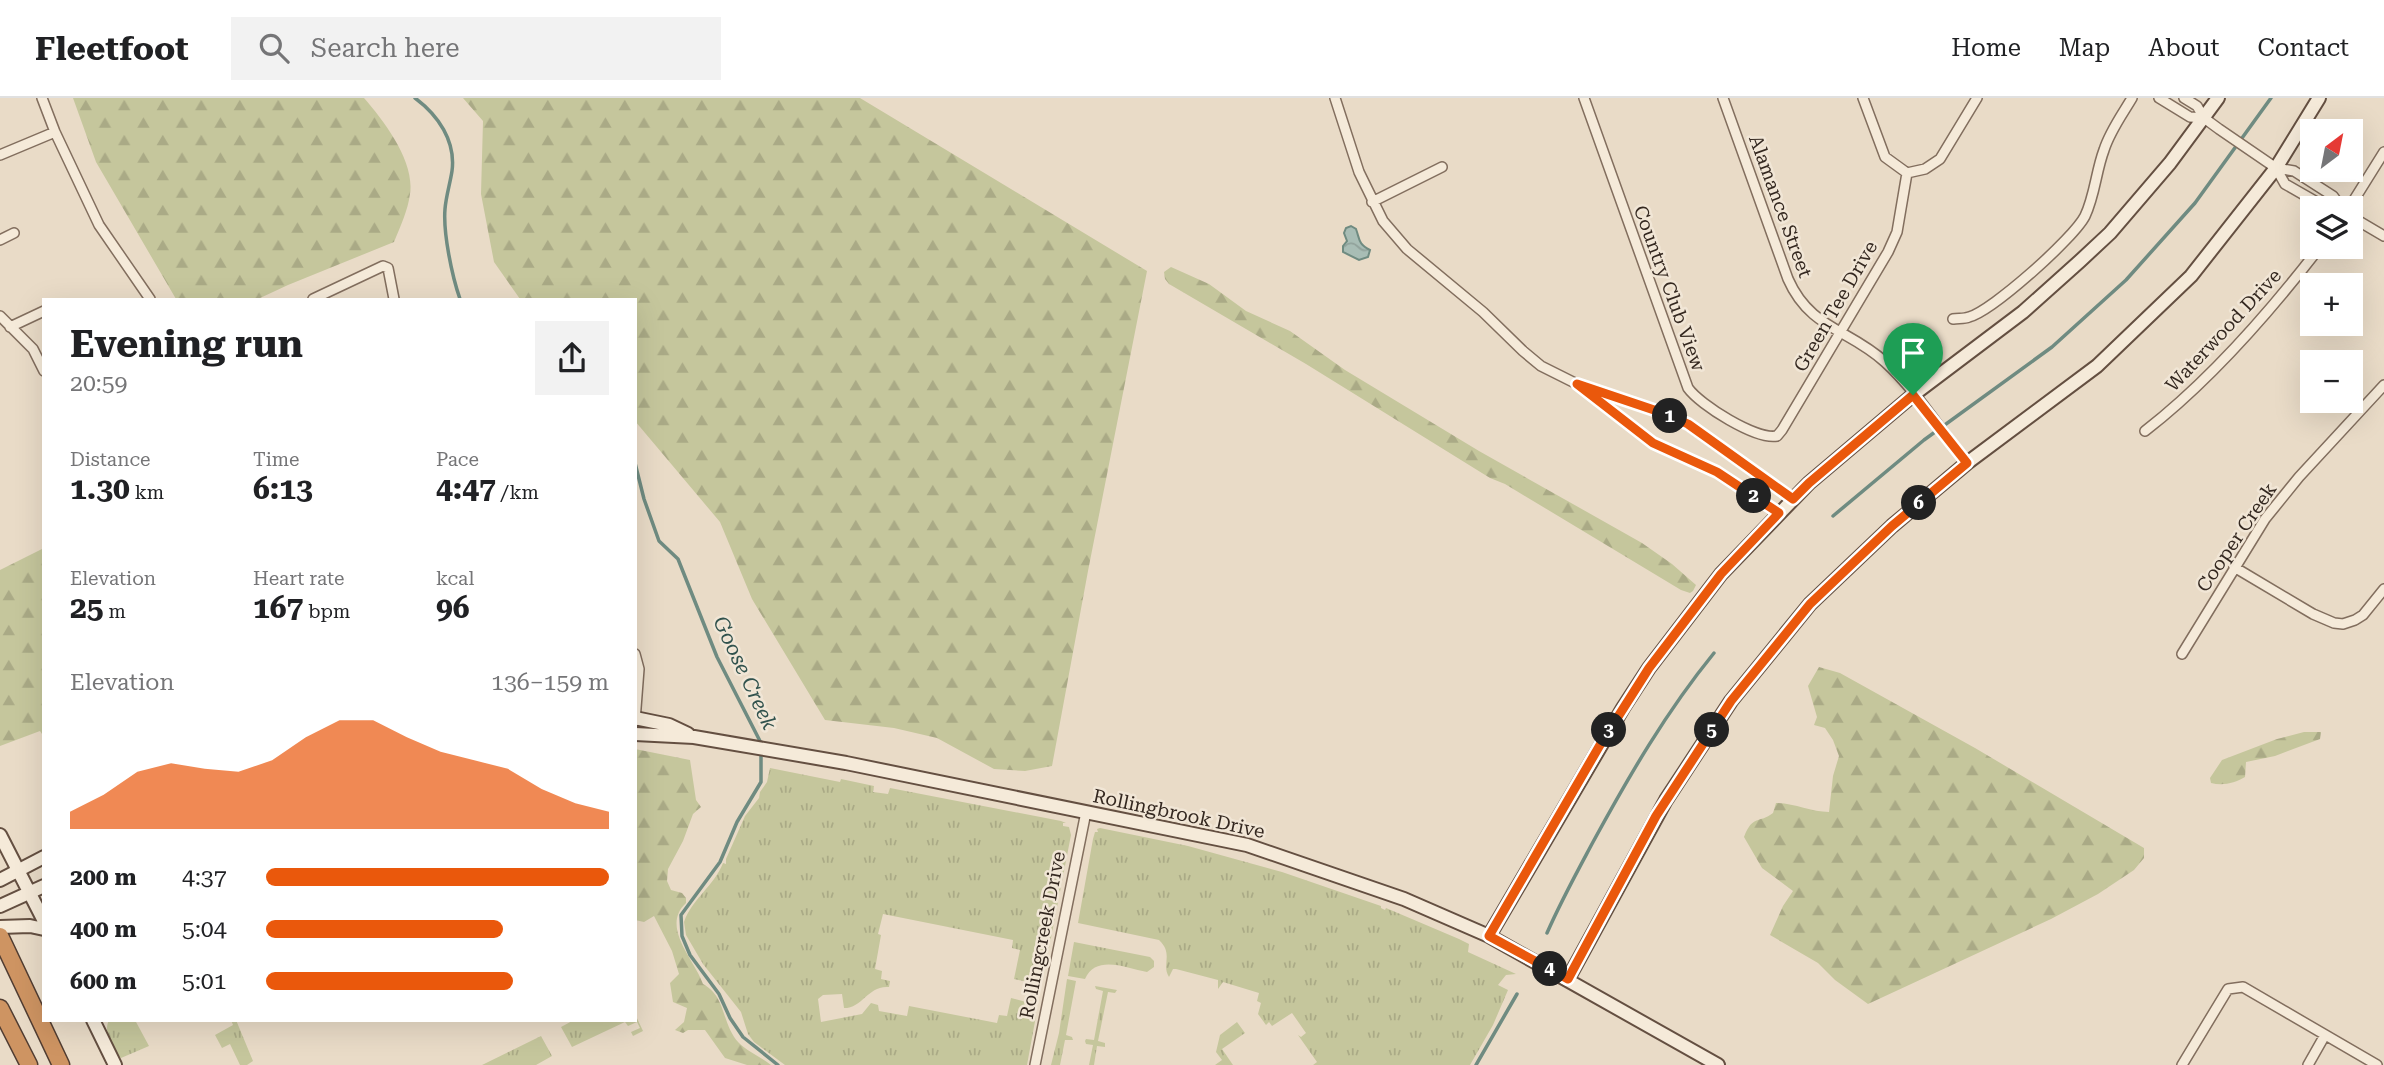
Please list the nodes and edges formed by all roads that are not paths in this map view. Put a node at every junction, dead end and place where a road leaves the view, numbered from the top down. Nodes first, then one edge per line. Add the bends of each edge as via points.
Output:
1 (42, 98) edge
2 (1335, 98) edge
3 (1584, 98) edge
4 (1723, 98) edge
5 (1863, 98) edge
6 (1977, 98) edge
7 (2132, 98) edge
8 (2159, 98) edge
9 (2184, 98) edge
10 (2218, 98) edge
11 (2319, 98) edge
12 (2204, 118) junction
13 (55, 132) junction
14 (2384, 152) edge
15 (0, 155) edge
16 (1442, 167) dead end
17 (2276, 168) junction
18 (1907, 173) junction
19 (2306, 196) edge
20 (2333, 196) edge
21 (2356, 196) edge
22 (1372, 202) junction
23 (2363, 224) edge
24 (14, 233) dead end
25 (2384, 236) edge
26 (0, 240) edge
27 (2311, 259) edge
28 (149, 298) edge
29 (315, 298) edge
30 (394, 298) edge
31 (42, 312) edge
32 (0, 316) edge
33 (1953, 319) dead end
34 (10, 327) junction
35 (1841, 332) junction
36 (42, 367) edge
37 (1577, 384) junction
38 (2384, 385) edge
39 (1913, 395) junction
40 (1801, 397) joint
41 (2145, 431) dead end
42 (1967, 463) junction
43 (1793, 499) junction
44 (1779, 513) junction
45 (2234, 567) junction
46 (2384, 589) edge
47 (2182, 654) dead end
48 (637, 662) edge
49 (637, 694) edge
50 (637, 719) edge
51 (637, 734) edge
52 (694, 737) junction
53 (1086, 812) junction
54 (0, 835) edge
55 (42, 858) edge
56 (18, 870) junction
57 (0, 880) edge
58 (42, 887) edge
59 (30, 893) junction
60 (0, 906) edge
61 (42, 917) edge
62 (0, 927) edge
63 (42, 929) edge
64 (0, 936) edge
65 (1489, 936) junction
66 (1568, 979) junction
67 (0, 1008) edge
68 (94, 1022) edge
69 (2325, 1035) junction
70 (2359, 1060) edge
71 (29, 1065) edge
72 (61, 1065) edge
73 (116, 1065) edge
74 (1035, 1065) edge
75 (1718, 1065) edge
76 (2182, 1065) edge
77 (2308, 1065) edge
78 (2377, 1065) edge

1 - 13 street
2 - 22 street
3 - 40 street, Country Club View via 1693,395 1770,438 1782,430
4 - 35 street, Alamance Street via 1794,293 1808,311
5 - 18 street via 1885,157
6 - 18 street via 1940,159 1926,170
7 - 33 street via 2104,149 2081,223 2049,257 1987,307 1970,317
8 - 12 street via 2190,117
9 - 12 street via 2197,106
10 - 12 street
11 - 17 street
12 - 17 street
12 - 39 street via 2125,216 2062,278
13 - 15 street
13 - 28 street via 99,225
14 - 21 street
16 - 22 street
17 - 19 street via 2285,184
17 - 20 street via 2294,171
17 - 42 street via 2191,276 2097,366
18 - 35 street, Green Tee Drive via 1897,232
22 - 37 street via 1408,249 1523,351
23 - 25 street
24 - 26 street
27 - 41 street, Waterwood Drive via 2229,353
29 - 30 street via 383,266 388,268
31 - 34 street
32 - 34 street
34 - 36 street via 33,349
35 - 39 street, Alamance Street via 1884,361
35 - 40 street, Green Tee Drive
37 - 43 street via 1688,424
37 - 44 street via 1653,443 1717,472
38 - 45 street, Cooper Creek via 2287,490
39 - 42 street, Alamance Street
39 - 43 street
42 - 66 street via 1810,604 1731,701 1656,816
43 - 44 street
44 - 65 street via 1721,574 1649,668
45 - 46 street via 2334,623 2355,620
45 - 47 street, Cooper Creek
48 - 49 street
50 - 52 street via 669,725
51 - 52 street
52 - 53 street, Rollingbrook Drive
53 - 65 street, Rollingbrook Drive via 1247,845 1404,899
53 - 74 street, Rollingcreek Drive
54 - 56 street
55 - 56 street
56 - 57 street
56 - 59 street
58 - 59 street
59 - 60 street
59 - 61 street
62 - 63 street
64 - 72 highway
65 - 66 street, Rollingbrook Drive
66 - 75 street, Rollingbrook Drive
67 - 71 highway
68 - 73 street
69 - 70 street
69 - 76 street via 2243,987 2228,989
69 - 77 street
70 - 78 street

